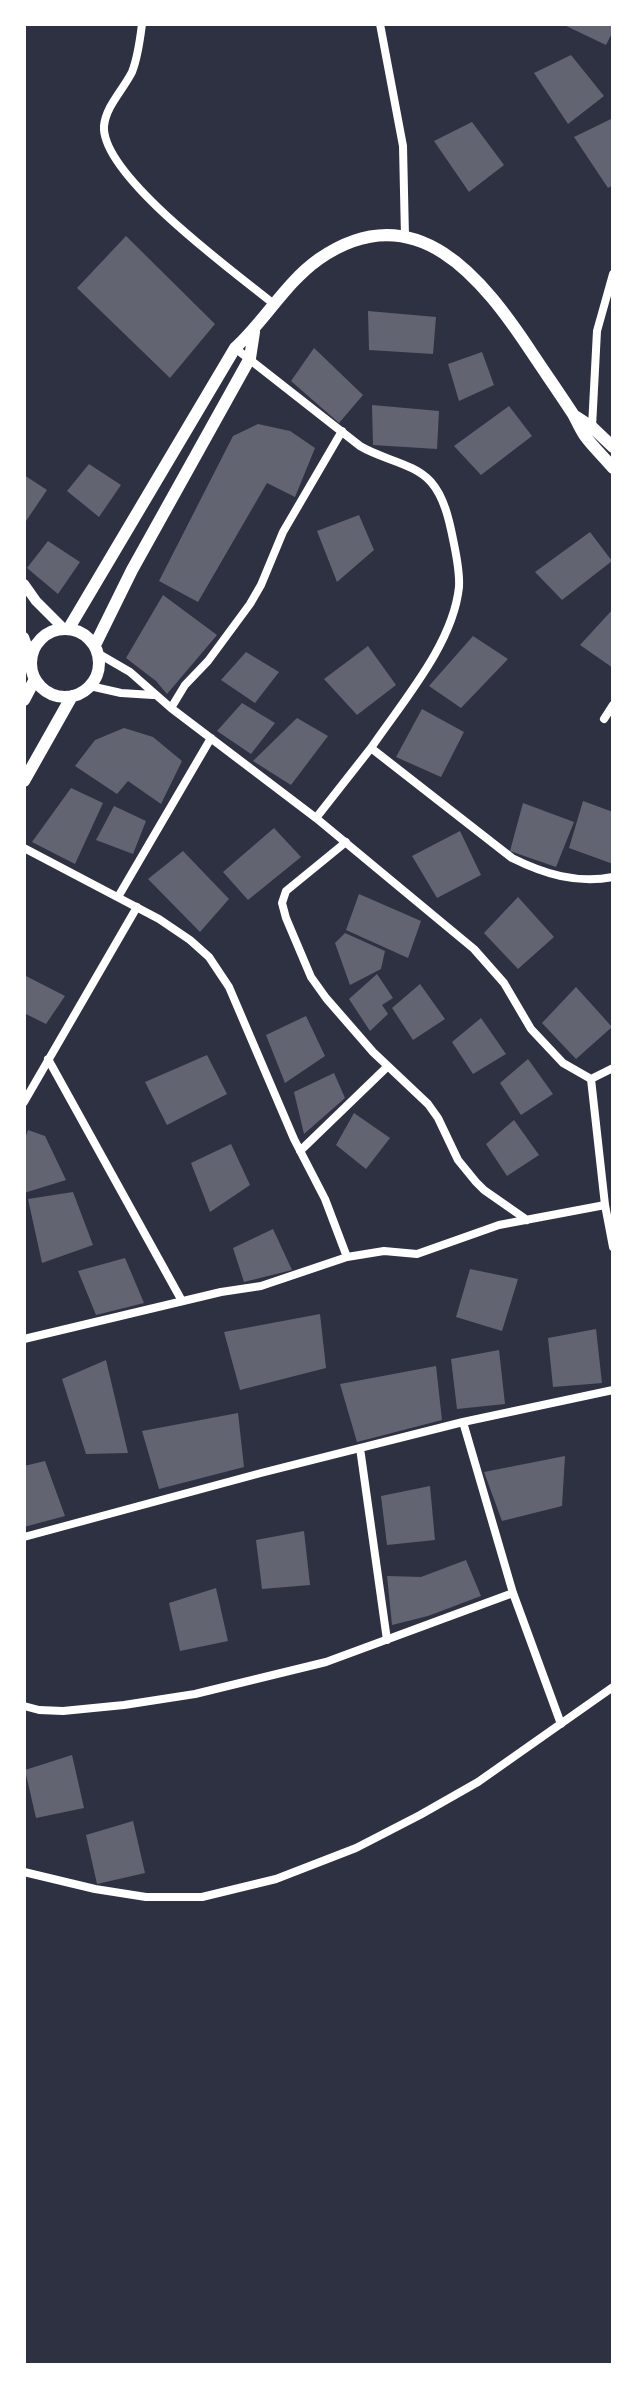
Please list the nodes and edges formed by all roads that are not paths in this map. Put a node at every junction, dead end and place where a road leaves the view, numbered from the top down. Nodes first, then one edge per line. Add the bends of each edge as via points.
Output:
1 (142, 24) edge
2 (380, 24) edge
3 (405, 237) junction
4 (613, 274) edge
5 (275, 305) junction
6 (254, 331) junction
7 (235, 348) junction
8 (250, 358) junction
9 (342, 431) junction
10 (588, 431) junction
11 (613, 447) edge
12 (613, 468) edge
13 (24, 584) edge
14 (66, 628) junction
15 (24, 637) edge
16 (97, 650) junction
17 (31, 656) junction
18 (35, 679) junction
19 (90, 686) junction
20 (153, 695) junction
21 (72, 696) junction
22 (24, 700) edge
23 (613, 705) edge
24 (171, 708) junction
25 (604, 719) dead end
26 (211, 738) junction
27 (371, 748) junction
28 (24, 781) edge
29 (316, 818) junction
30 (346, 842) junction
31 (24, 848) edge
32 (613, 877) edge
33 (118, 897) junction
34 (137, 907) junction
35 (48, 1059) junction
36 (388, 1066) junction
37 (613, 1068) edge
38 (591, 1079) junction
39 (24, 1102) edge
40 (300, 1151) junction
41 (605, 1205) junction
42 (527, 1220) junction
43 (613, 1247) edge
44 (347, 1257) junction
45 (182, 1301) junction
46 (24, 1339) edge
47 (613, 1390) edge
48 (463, 1422) junction
49 (360, 1448) junction
50 (24, 1537) edge
51 (513, 1593) junction
52 (387, 1640) junction
53 (613, 1687) edge
54 (24, 1706) edge
55 (561, 1724) junction
56 (24, 1872) edge

1 - 5 street via 133,70 106,115 106,144 155,206
2 - 3 street via 403,146
3 - 5 main road via 378,236 319,259
3 - 10 main road via 455,260 483,286
4 - 10 street via 597,331
5 - 6 main road
6 - 7 main road
6 - 8 main road
7 - 8 street
7 - 14 main road
8 - 9 street
8 - 16 main road via 132,570
9 - 24 street via 283,532 250,604
9 - 27 street via 375,455 407,465 432,483 448,516 457,561 455,612 439,648
10 - 11 main road
10 - 12 main road
13 - 14 street
14 - 16 main road via 85,634
14 - 17 main road via 42,637
15 - 17 street
16 - 19 main road via 97,675
16 - 20 street via 142,681
17 - 18 main road
18 - 21 main road via 54,695
18 - 22 main road
19 - 20 street
19 - 21 main road
20 - 24 street
21 - 28 main road
23 - 25 street
24 - 26 street
26 - 29 street
26 - 33 street
27 - 29 street
27 - 32 street via 512,858 576,880
29 - 30 street
30 - 36 street via 286,891 282,903 311,977
30 - 38 street via 474,949 504,983 531,1029 563,1063
31 - 33 street
33 - 34 street
34 - 35 street
34 - 40 street via 190,940 219,971
35 - 39 street
35 - 45 street
36 - 40 street
36 - 42 street via 428,1104 476,1182
37 - 38 street
38 - 41 street
40 - 44 street
41 - 42 street
41 - 43 street
42 - 44 street via 417,1254 384,1251
44 - 45 street via 261,1286
45 - 46 street
47 - 48 street
48 - 49 street
48 - 51 street
49 - 50 street
49 - 52 street
51 - 52 street
51 - 55 street
52 - 54 street via 326,1662 195,1694 63,1711
53 - 55 street
55 - 56 street via 420,1815 356,1848 276,1879 202,1897 175,1898 95,1889

